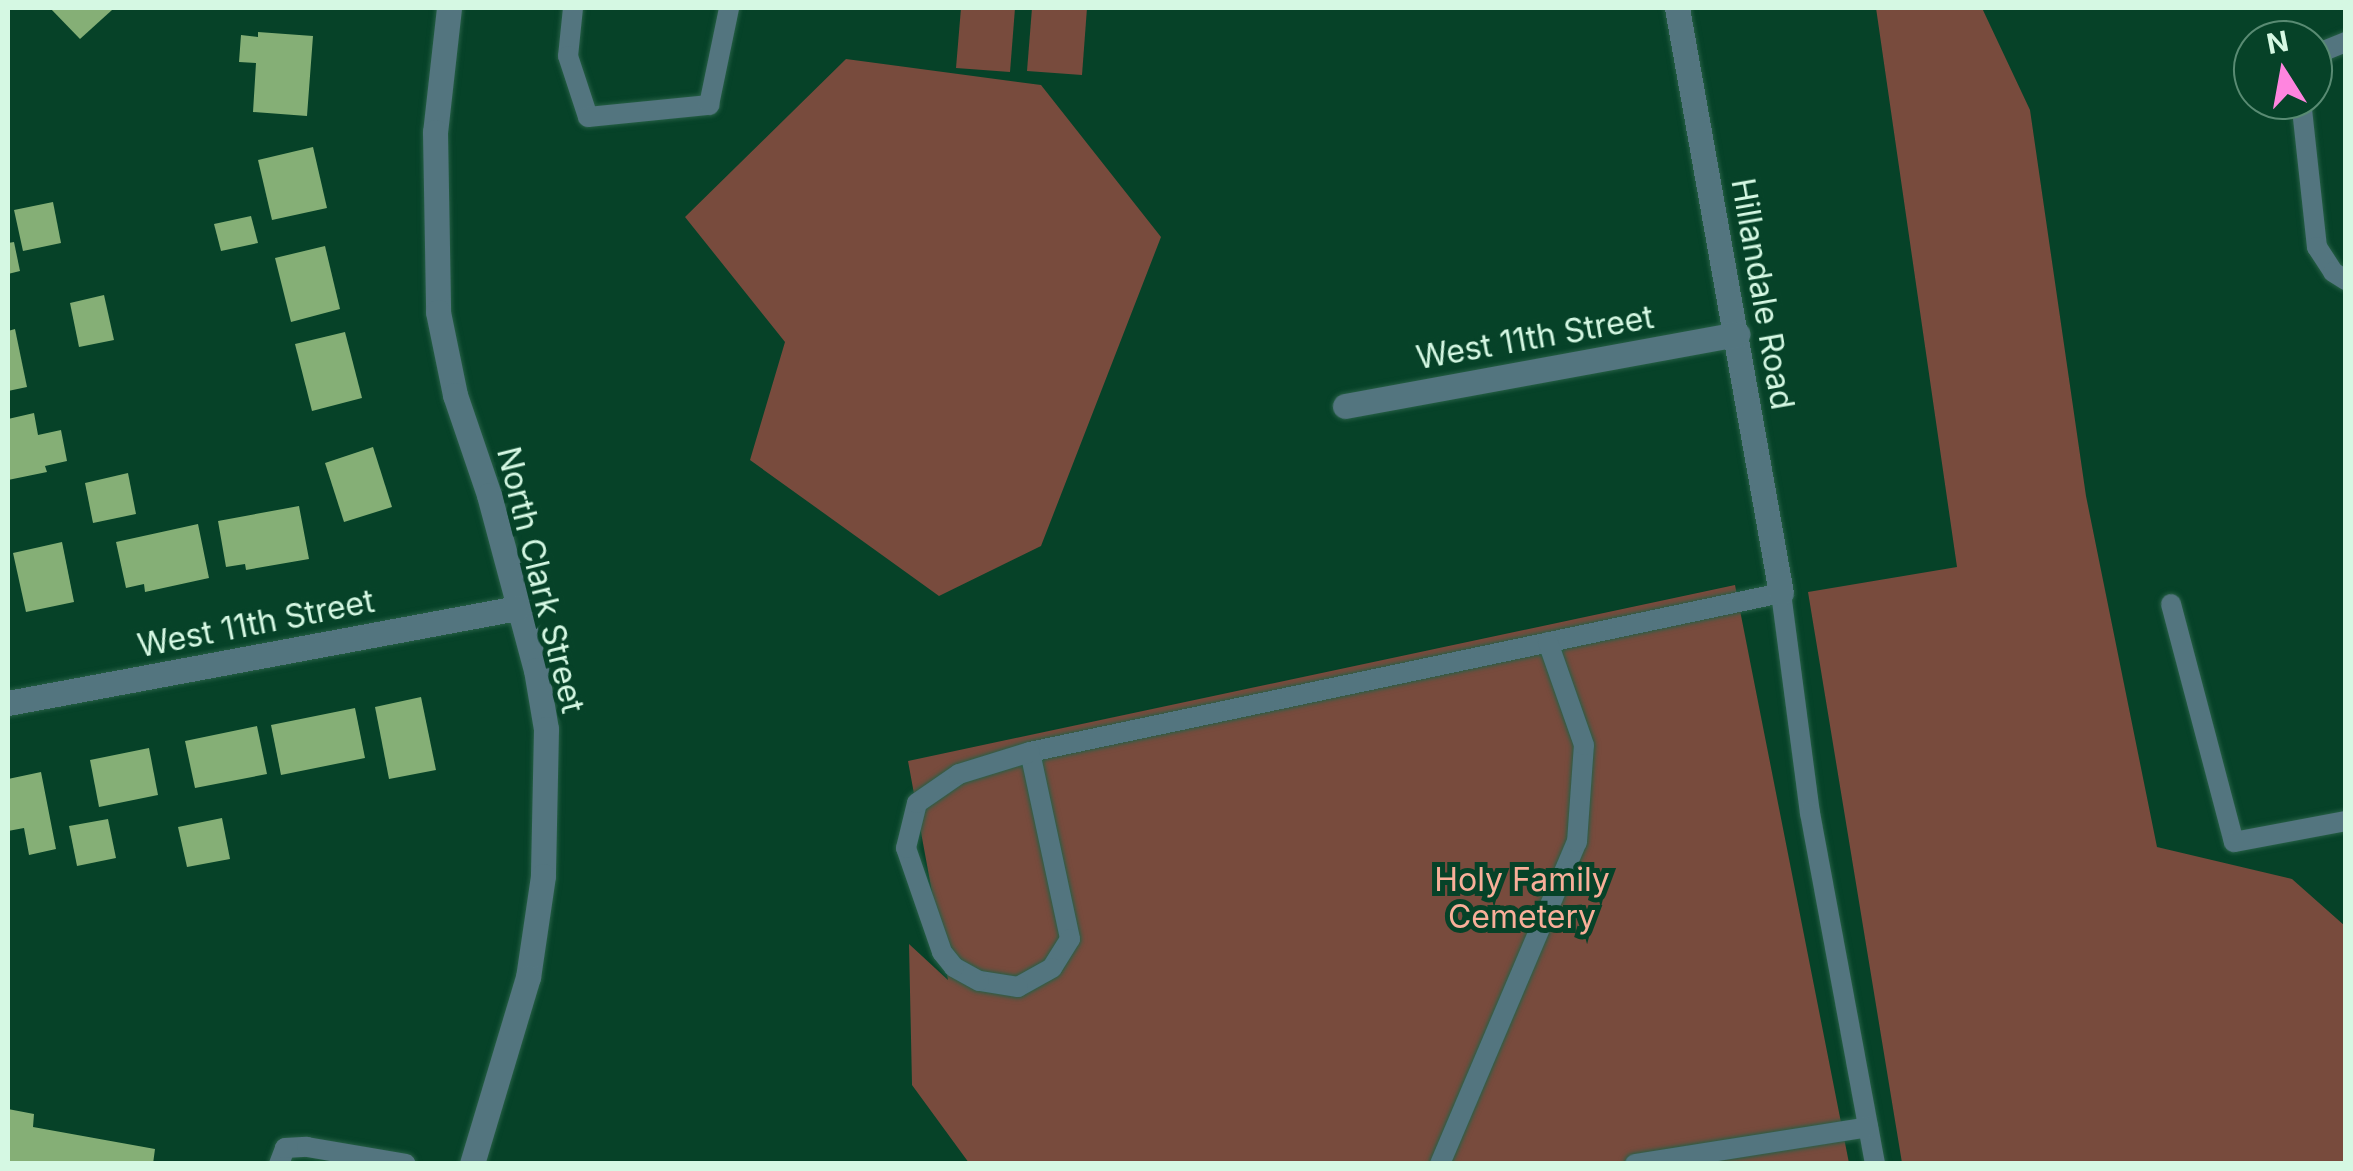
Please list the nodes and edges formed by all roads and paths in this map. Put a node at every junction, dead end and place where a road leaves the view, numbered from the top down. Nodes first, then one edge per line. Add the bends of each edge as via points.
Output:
1 (449, 8) edge
2 (573, 8) edge
3 (729, 8) edge
4 (1678, 8) edge
5 (2304, 120) edge
6 (2346, 280) edge
7 (1737, 334) junction
8 (1345, 406) dead end
9 (1781, 593) junction
10 (2171, 604) dead end
11 (517, 608) junction
12 (1548, 642) junction
13 (8, 703) edge
14 (1030, 752) junction
15 (2346, 822) edge
16 (1868, 1126) junction
17 (1662, 1161) edge
18 (280, 1164) edge
19 (406, 1164) edge
20 (472, 1164) edge
21 (1440, 1164) edge
22 (1636, 1164) edge
23 (1875, 1164) edge

1 - 11 street, North Clark Street via 435,132 438,312
2 - 3 lane via 568,56 588,116 709,105
4 - 7 street, Hillandale Road
5 - 6 lane via 2317,247
7 - 8 street, West 11th Street
7 - 9 street, Hillandale Road
9 - 12 lane
9 - 16 lane via 1810,813
10 - 15 lane via 2234,842
11 - 13 street, West 11th Street
11 - 20 street, North Clark Street via 546,729 544,876 528,977
12 - 14 lane
12 - 21 lane via 1584,745 1577,842
14 - 14 lane via 959,774 917,803 906,848 942,952 954,967 1018,987 1052,968 1070,939
16 - 17 lane
16 - 23 lane
17 - 22 lane
18 - 19 lane via 286,1148 307,1147

